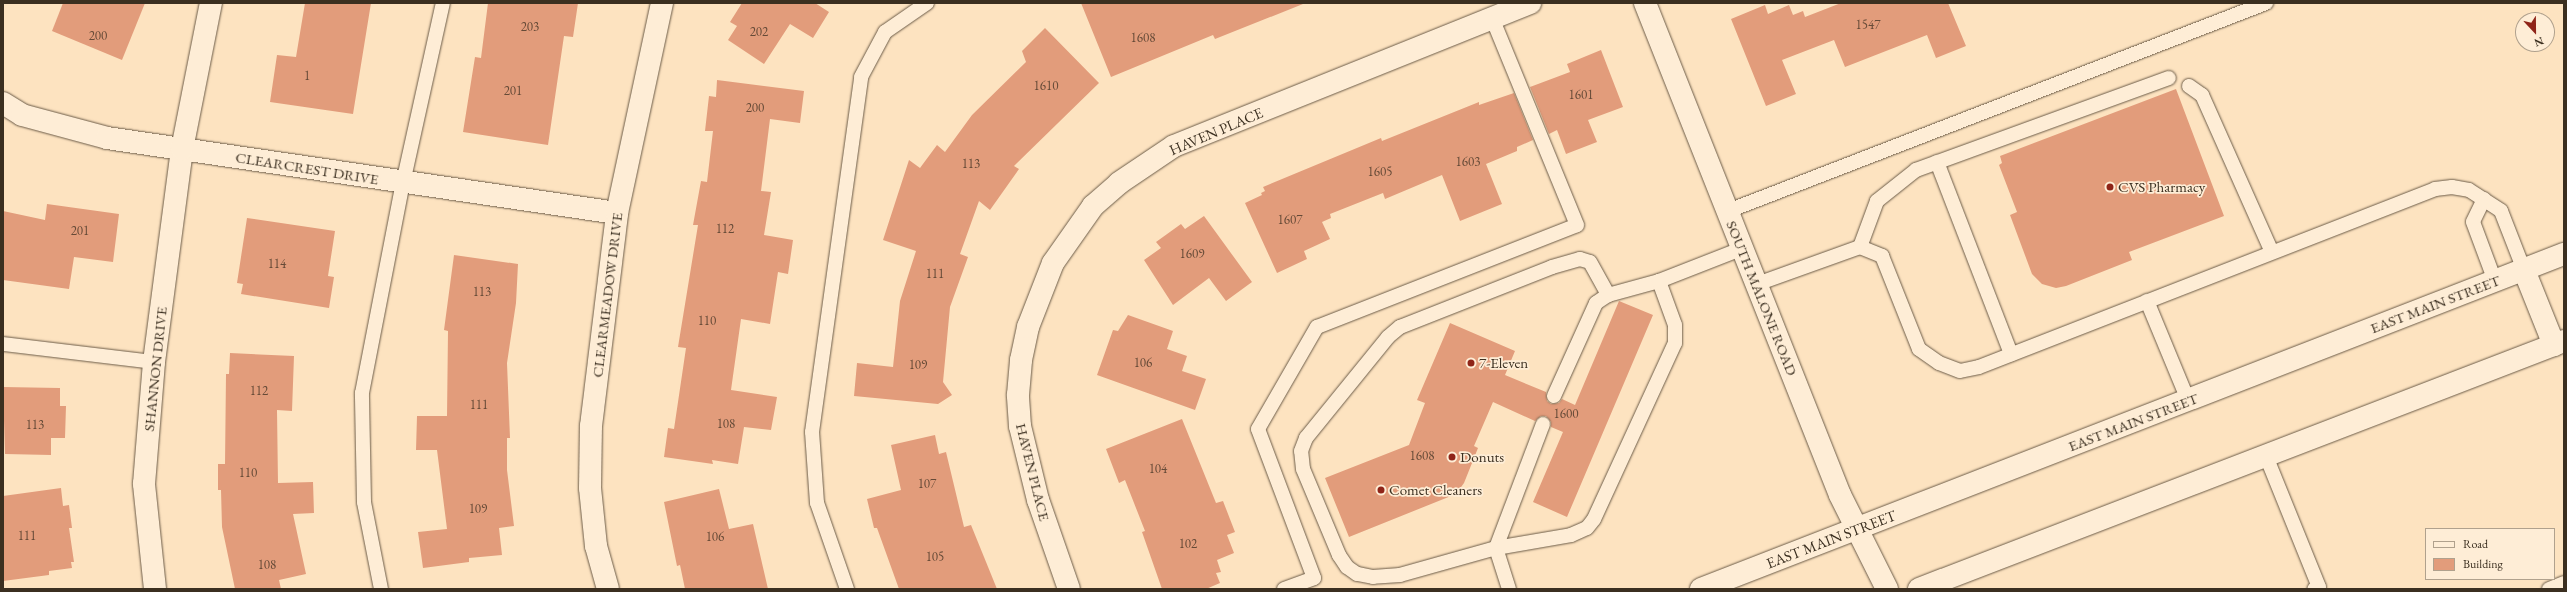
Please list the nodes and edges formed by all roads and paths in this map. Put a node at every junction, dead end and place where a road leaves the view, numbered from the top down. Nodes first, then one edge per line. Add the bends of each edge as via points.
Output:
1 (211, 3) edge
2 (443, 3) edge
3 (662, 3) edge
4 (927, 3) edge
5 (1530, 3) edge
6 (1645, 3) edge
7 (2266, 3) edge
8 (1492, 18) junction
9 (2169, 78) dead end
10 (2189, 86) dead end
11 (3, 103) edge
12 (182, 149) junction
13 (1937, 162) junction
14 (403, 183) junction
15 (2484, 199) junction
16 (1728, 211) junction
17 (617, 213) junction
18 (1860, 247) junction
19 (1742, 248) junction
20 (2272, 252) junction
21 (2564, 254) edge
22 (2524, 270) junction
23 (1659, 281) junction
24 (2495, 281) junction
25 (1756, 284) junction
26 (1608, 295) junction
27 (2147, 301) junction
28 (3, 344) edge
29 (2561, 347) edge
30 (2011, 354) junction
31 (154, 362) junction
32 (1554, 396) dead end
33 (2188, 400) junction
34 (1543, 424) dead end
35 (2266, 456) junction
36 (1858, 530) junction
37 (1496, 548) junction
38 (2564, 583) edge
39 (155, 589) edge
40 (381, 589) edge
41 (608, 589) edge
42 (847, 589) edge
43 (1069, 589) edge
44 (1284, 589) edge
45 (1509, 589) edge
46 (1701, 589) edge
47 (1887, 589) edge
48 (1919, 589) edge
49 (2314, 589) edge
50 (2549, 589) edge

1 - 12 street, SHANNON DRIVE
2 - 14 lane
3 - 17 street, CLEARMEADOW DRIVE
4 - 42 lane via 885,32 861,77 812,432 816,503
5 - 8 street, HAVEN PLACE
6 - 16 street, SOUTH MALONE ROAD
7 - 16 lane
8 - 43 street, HAVEN PLACE via 1174,146 1119,183 1093,206 1063,245 1053,263 1028,327 1021,360 1018,395 1020,426 1038,500
8 - 44 lane via 1577,225 1317,327 1258,429 1314,578
9 - 13 lane
10 - 20 lane via 2202,95
11 - 12 street, CLEARCREST DRIVE via 22,115 107,138
12 - 14 street, CLEARCREST DRIVE
12 - 31 street, SHANNON DRIVE
13 - 18 lane via 1916,170 1876,201
13 - 30 lane
14 - 17 street, CLEARCREST DRIVE
14 - 40 lane via 362,393 364,502
15 - 20 lane via 2469,190 2452,187 2435,189
15 - 22 lane via 2501,211
15 - 24 lane via 2473,222
16 - 19 street, SOUTH MALONE ROAD
17 - 41 street, CLEARMEADOW DRIVE via 591,426 590,488 596,546
18 - 25 lane
18 - 30 lane via 1882,256 1919,349 1939,364 1960,371 1979,367
19 - 23 lane
19 - 25 street, SOUTH MALONE ROAD
20 - 27 lane
21 - 22 street, EAST MAIN STREET
22 - 24 street, EAST MAIN STREET
22 - 29 street
23 - 26 lane
23 - 37 lane via 1675,325 1675,343 1594,519 1586,528 1571,535
24 - 33 street, EAST MAIN STREET
25 - 36 street, SOUTH MALONE ROAD via 1840,494
26 - 32 lane via 1596,303
26 - 37 lane via 1590,262 1580,259 1552,266 1400,327 1363,366 1306,438 1301,451 1303,469 1339,555 1347,567 1357,574 1373,577 1400,575
27 - 30 lane
27 - 33 lane
28 - 31 lane
29 - 35 street
31 - 39 street, SHANNON DRIVE via 144,484
33 - 36 street, EAST MAIN STREET
34 - 37 lane
35 - 48 street
35 - 49 lane via 2319,587
36 - 46 street, EAST MAIN STREET
36 - 47 street, SOUTH MALONE ROAD
37 - 45 lane
38 - 50 lane

